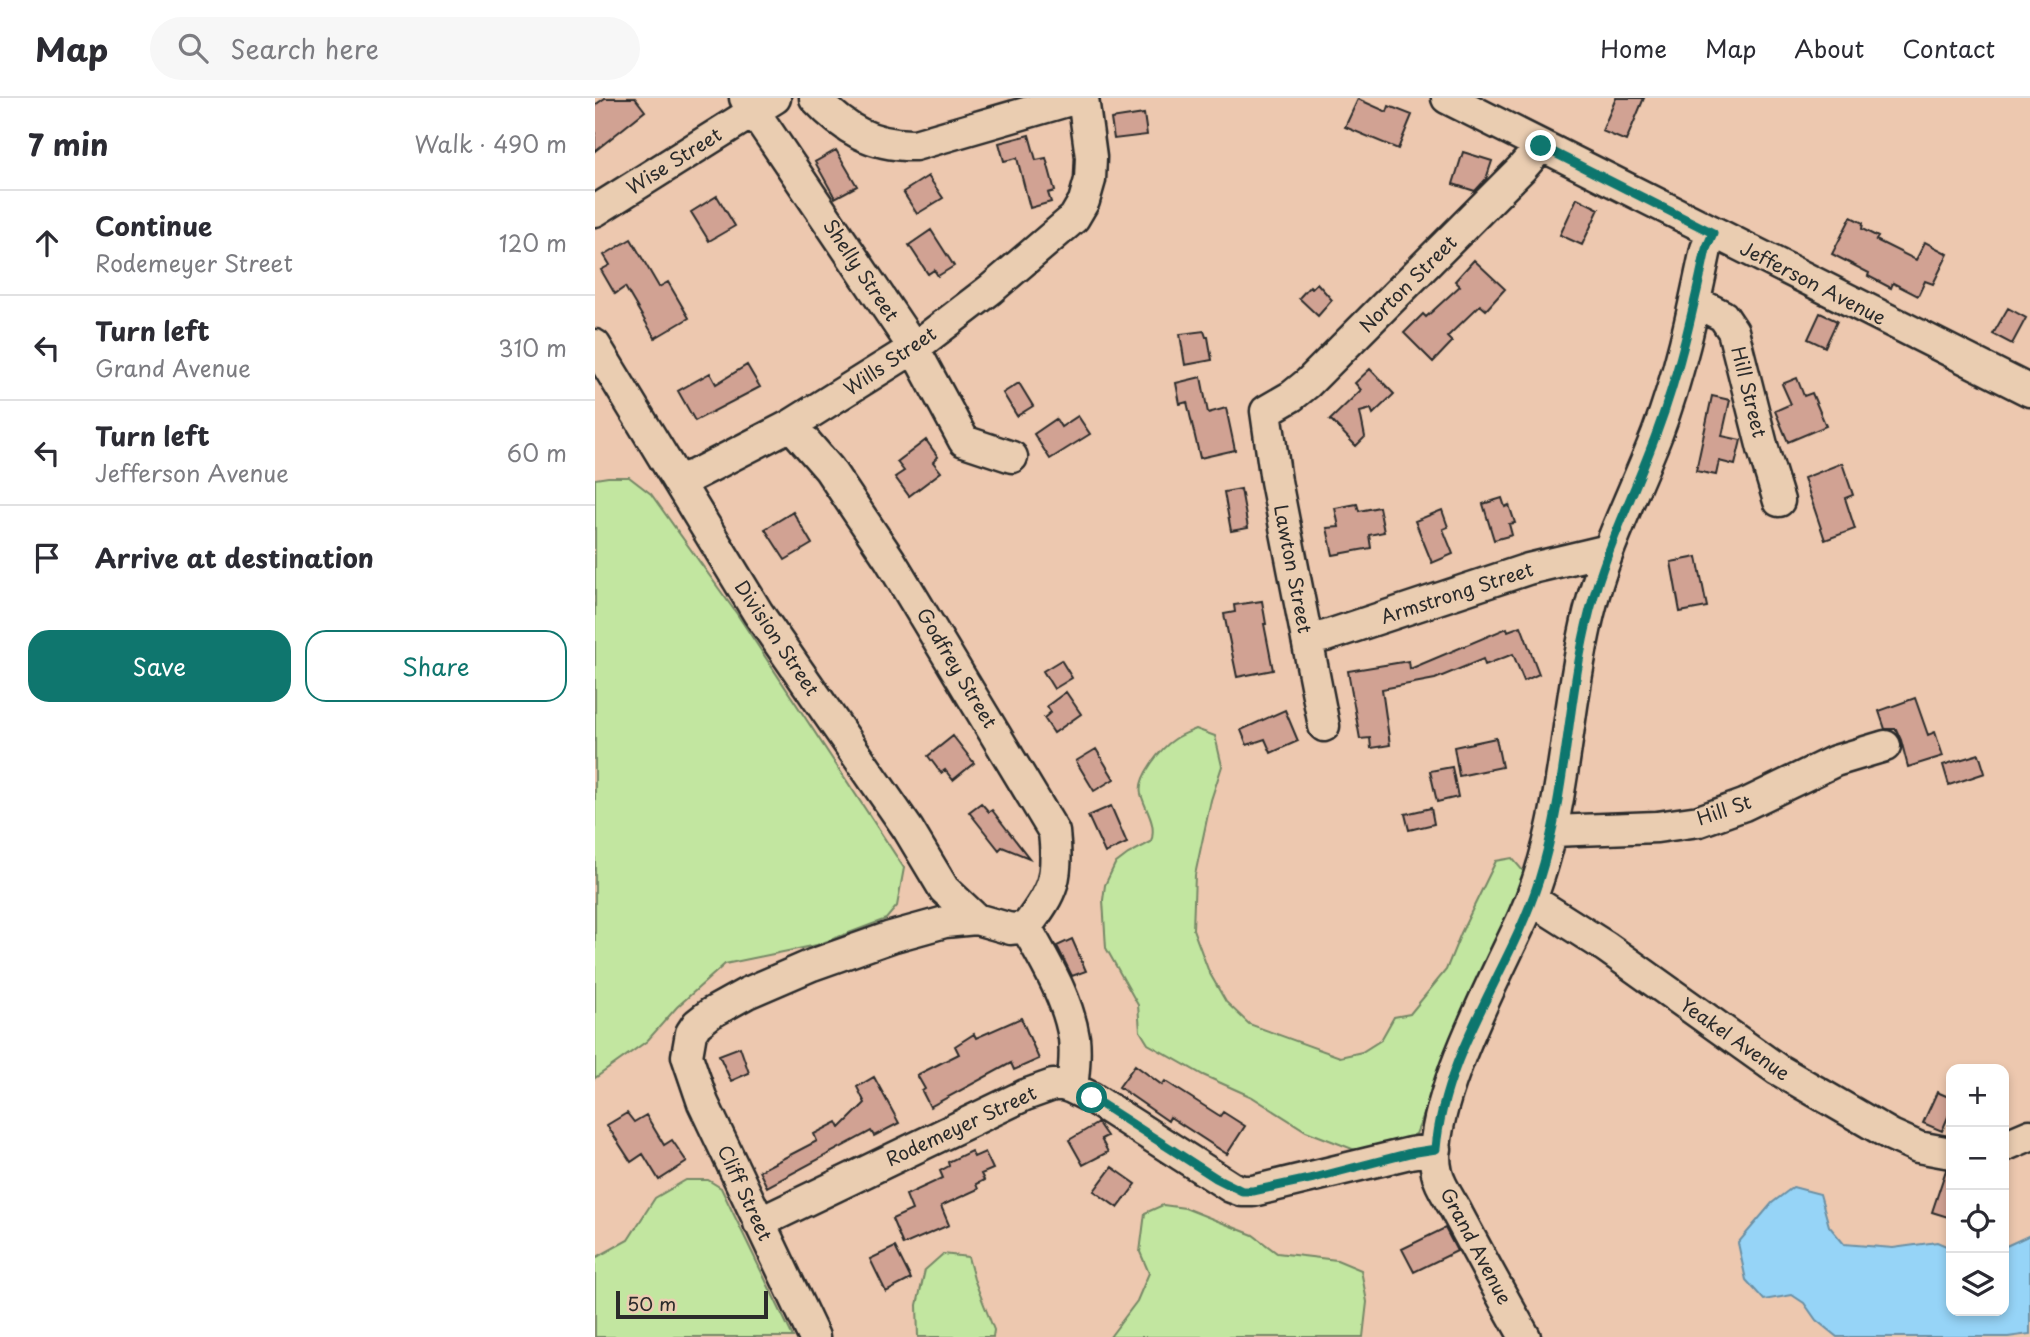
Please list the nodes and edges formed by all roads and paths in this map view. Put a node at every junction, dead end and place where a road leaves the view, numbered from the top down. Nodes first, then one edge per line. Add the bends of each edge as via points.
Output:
1 (815, 98) edge
2 (1077, 98) edge
3 (1083, 98) edge
4 (1447, 98) edge
5 (758, 103) edge
6 (1541, 146) junction
7 (595, 211) edge
8 (1713, 233) junction
9 (1695, 302) junction
10 (595, 345) edge
11 (914, 348) junction
12 (2030, 391) edge
13 (1266, 411) joint
14 (791, 425) junction
15 (1011, 457) dead end
16 (678, 480) junction
17 (1779, 501) dead end
18 (1608, 550) junction
19 (1307, 640) junction
20 (1324, 726) dead end
21 (1885, 746) dead end
22 (1552, 831) junction
23 (1532, 900) junction
24 (975, 919) junction
25 (1026, 927) junction
26 (1072, 1088) junction
27 (2030, 1135) edge
28 (2009, 1144) edge
29 (1436, 1149) junction
30 (1946, 1152) edge
31 (759, 1223) junction
32 (814, 1337) edge
33 (1525, 1337) edge

1 - 2 street via 854,132 893,145 915,145
3 - 11 street, Wills Street via 1091,157 1090,180 1080,210 1054,237
4 - 6 street, Jefferson Avenue
5 - 7 street, Wise Street
5 - 11 street, Shelly Street
6 - 8 street, Jefferson Avenue
6 - 13 street, Norton Street via 1346,347 1300,389
8 - 9 street, Grand Avenue
8 - 12 street, Jefferson Avenue
9 - 17 street, Hill Street via 1723,316 1734,331
9 - 18 street, Grand Avenue via 1657,433
10 - 16 street, Division Street
11 - 14 street, Wills Street
11 - 15 street, Shelly Street via 964,441
13 - 19 street, Lawton Street
14 - 16 street, Wills Street
14 - 25 street, Godfrey Street via 829,469 890,560 1054,832 1058,864 1047,901
16 - 24 street, Division Street via 758,613 908,829 944,889
18 - 19 street, Armstrong Street via 1528,569
18 - 22 street, Grand Avenue via 1582,645
19 - 20 street, Lawton Street
21 - 22 street, Hill St via 1835,761 1744,805 1699,821
22 - 23 street, Grand Avenue
23 - 29 street, Grand Avenue via 1445,1096
23 - 30 street, Yeakel Avenue via 1777,1069 1891,1135
24 - 25 street via 1011,929
24 - 31 street, Cliff Street via 891,937 779,978 697,1024 688,1045 690,1068
25 - 26 street via 1070,1020 1075,1042
26 - 29 street via 1242,1191
26 - 31 street, Rodemeyer Street via 1053,1085 1024,1095
27 - 28 street
29 - 33 street, Grand Avenue via 1437,1173
31 - 32 street, Cliff Street

